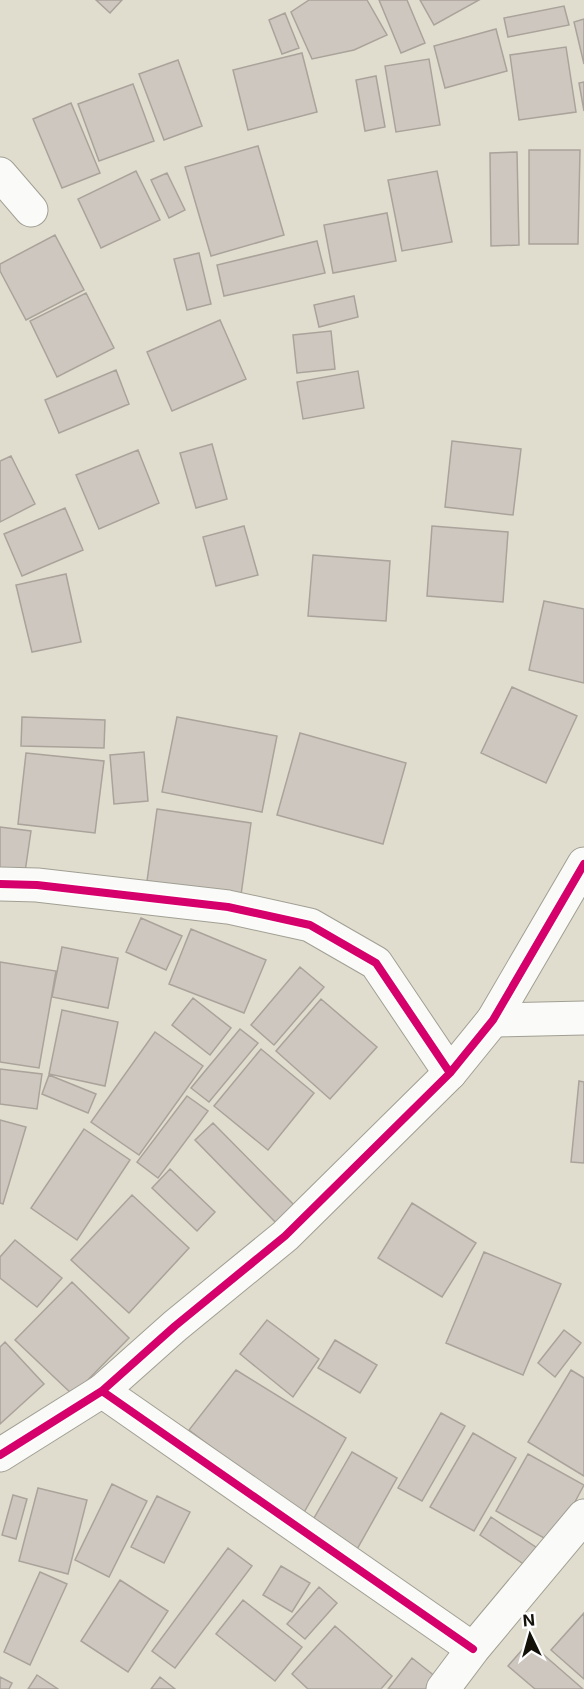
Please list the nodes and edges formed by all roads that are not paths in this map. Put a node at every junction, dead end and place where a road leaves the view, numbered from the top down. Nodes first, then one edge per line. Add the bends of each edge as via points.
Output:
1 (0, 174) edge
2 (31, 210) dead end
3 (584, 864) edge
4 (0, 884) edge
5 (584, 1018) edge
6 (494, 1020) junction
7 (450, 1073) junction
8 (102, 1391) junction
9 (0, 1455) edge
10 (584, 1516) edge
11 (473, 1649) junction
12 (442, 1689) edge

1 - 2 street
3 - 6 street
4 - 7 street via 228,907 310,925 376,963
5 - 6 street
6 - 7 street
7 - 8 street via 285,1236
8 - 9 street
8 - 11 street
10 - 11 street
11 - 12 street

